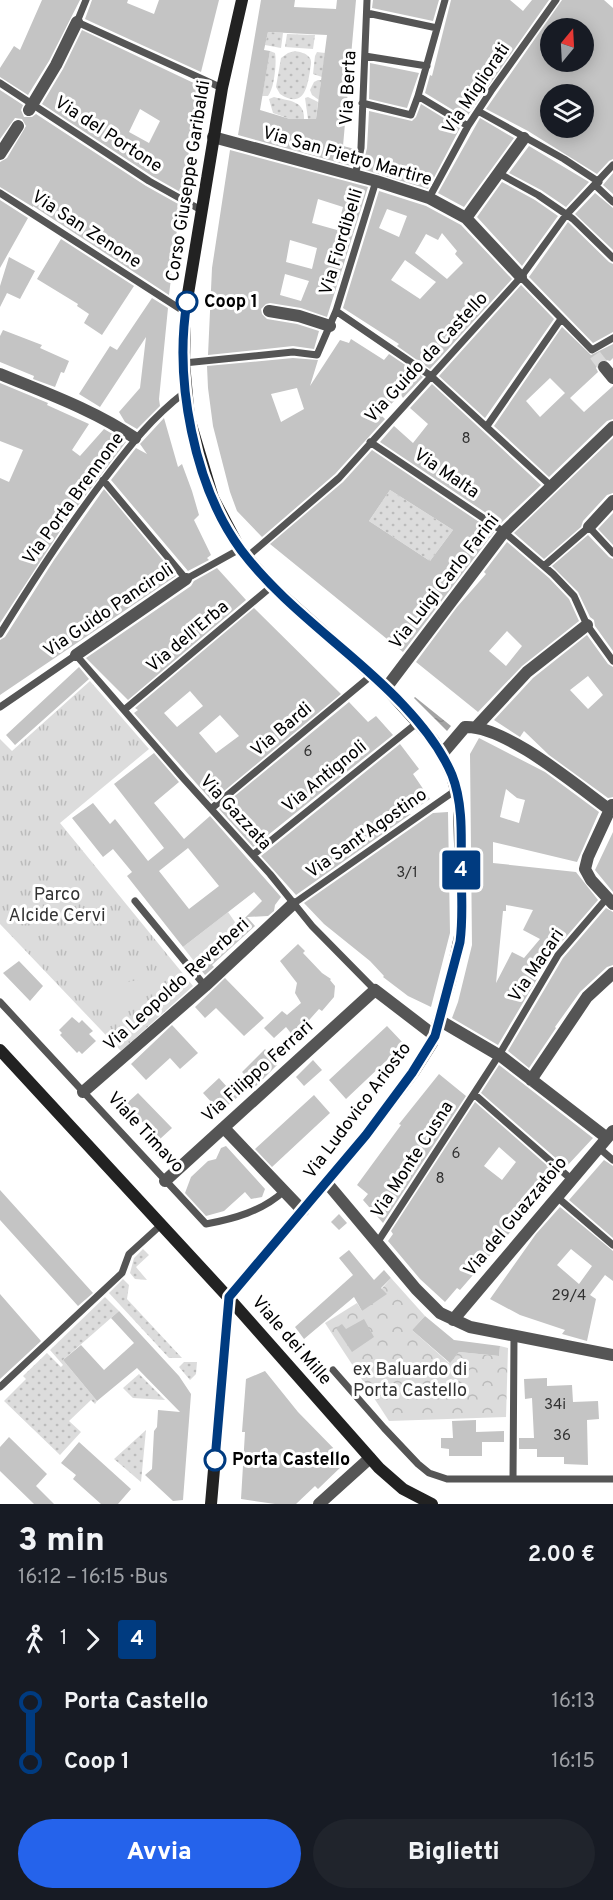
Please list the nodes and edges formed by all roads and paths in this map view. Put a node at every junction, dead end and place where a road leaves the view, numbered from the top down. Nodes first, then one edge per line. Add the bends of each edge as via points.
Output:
1 (86, 0) edge
2 (242, 0) edge
3 (367, 0) edge
4 (445, 0) edge
5 (556, 0) edge
6 (367, 13) junction
7 (77, 22) junction
8 (437, 28) junction
9 (365, 56) junction
10 (427, 66) junction
11 (0, 83) edge
12 (222, 88) junction
13 (418, 96) junction
14 (362, 103) junction
15 (31, 108) junction
16 (478, 111) junction
17 (18, 126) dead end
18 (468, 126) junction
19 (213, 137) junction
20 (524, 138) junction
21 (0, 154) edge
22 (613, 165) edge
23 (500, 174) junction
24 (355, 176) junction
25 (376, 181) junction
26 (597, 184) junction
27 (0, 192) edge
28 (429, 198) junction
29 (613, 202) edge
30 (201, 210) junction
31 (566, 215) junction
32 (466, 218) junction
33 (613, 258) edge
34 (521, 277) junction
35 (269, 311) dead end
36 (336, 311) junction
37 (185, 312) junction
38 (561, 319) junction
39 (330, 326) junction
40 (613, 338) edge
41 (184, 363) junction
42 (604, 367) tunnel mouth
43 (0, 374) edge
44 (431, 376) junction
45 (613, 378) edge
46 (185, 393) junction
47 (487, 426) junction
48 (613, 427) edge
49 (135, 438) junction
50 (370, 442) junction
51 (103, 480) junction
52 (552, 487) junction
53 (613, 501) edge
54 (589, 527) junction
55 (504, 532) junction
56 (244, 553) junction
57 (613, 553) edge
58 (544, 566) junction
59 (186, 579) junction
60 (272, 586) junction
61 (587, 625) junction
62 (0, 634) edge
63 (76, 655) junction
64 (613, 661) edge
65 (367, 670) junction
66 (386, 688) junction
67 (0, 706) edge
68 (124, 710) junction
69 (417, 723) junction
70 (477, 726) junction
71 (442, 754) junction
72 (457, 790) junction
73 (212, 808) junction
74 (610, 816) edge
75 (253, 855) junction
76 (135, 901) dead end
77 (610, 901) edge
78 (293, 904) junction
79 (613, 973) edge
80 (205, 986) junction
81 (375, 990) junction
82 (0, 1002) edge
83 (439, 1020) junction
84 (435, 1036) junction
85 (0, 1050) edge
86 (499, 1055) junction
87 (531, 1080) junction
88 (83, 1092) junction
89 (474, 1094) junction
90 (224, 1128) junction
91 (607, 1139) edge
92 (613, 1160) edge
93 (571, 1179) junction
94 (165, 1181) junction
95 (327, 1183) junction
96 (284, 1191) junction
97 (557, 1197) junction
98 (303, 1211) junction
99 (162, 1224) junction
100 (377, 1243) junction
101 (613, 1245) edge
102 (229, 1297) junction
103 (453, 1320) junction
104 (514, 1337) junction
105 (613, 1355) edge
106 (333, 1370) dead end
107 (0, 1387) edge
108 (370, 1458) junction
109 (513, 1479) junction
110 (613, 1479) edge
111 (211, 1504) edge
112 (319, 1504) edge
113 (432, 1504) edge

1 - 7 lane
2 - 12 street, Corso Giuseppe Garibaldi
3 - 6 lane, Via Berta
4 - 8 lane
5 - 16 lane, Via Migliorati
6 - 8 lane
6 - 9 lane, Via Berta
7 - 12 lane
7 - 15 street
8 - 10 lane
9 - 10 lane
9 - 14 lane, Via Berta
10 - 13 lane
11 - 15 lane, Via del Portone
12 - 19 street, Corso Giuseppe Garibaldi
13 - 14 lane via 411,115
13 - 18 lane
14 - 24 lane, Via Berta via 362,148
15 - 30 lane, Via del Portone
16 - 18 lane, Via Migliorati
16 - 20 lane
17 - 21 street
18 - 28 lane, Via Migliorati
19 - 24 street, Via San Pietro Martire
19 - 30 street, Corso Giuseppe Garibaldi
20 - 23 street
20 - 26 lane via 564,159
22 - 26 lane, Via Guido da Castello
23 - 31 lane
23 - 32 street
24 - 25 street, Via San Pietro Martire
25 - 28 street, Via San Pietro Martire
25 - 36 lane, Via Fiordibelli
26 - 29 lane
26 - 31 lane, Via Guido da Castello
27 - 37 lane, Via San Zenone
28 - 32 street, Via San Pietro Martire
30 - 37 street, Corso Giuseppe Garibaldi
31 - 33 lane
31 - 34 lane, Via Guido da Castello
32 - 34 street, Via San Pietro Martire
34 - 38 lane, Via San Pietro Martire
34 - 44 lane, Via Guido da Castello
35 - 39 street
36 - 39 lane, Via Fiordibelli
36 - 44 lane
37 - 41 street, Corso Giuseppe Garibaldi
38 - 40 lane, Via San Pietro Martire via 592,350
38 - 47 lane
39 - 41 lane, Via Fiordibelli via 317,355 293,352
41 - 46 street, Corso Giuseppe Garibaldi
42 - 45 street
43 - 49 street via 92,413
44 - 47 lane
44 - 50 lane, Via Guido da Castello
46 - 49 lane, Via Porta Brennone via 157,414
46 - 56 street, Corso Giuseppe Garibaldi via 203,472
47 - 52 lane
48 - 52 street, Via Luigi Carlo Farini
49 - 51 lane, Via Porta Brennone
50 - 55 lane, Via Malta
50 - 56 lane, Via Guido da Castello via 339,478
51 - 59 lane
51 - 62 lane, Via Porta Brennone via 71,522
52 - 55 street, Via Luigi Carlo Farini
53 - 54 street
54 - 57 lane
54 - 58 lane
55 - 58 lane, Via Malta
55 - 66 street, Via Luigi Carlo Farini
56 - 59 lane, Via Guido Panciroli
56 - 60 street, Corso Giuseppe Garibaldi
58 - 61 lane, Via Malta via 574,596
59 - 63 street, Via Guido Panciroli
60 - 65 street, Corso Giuseppe Garibaldi
60 - 68 lane, Via dell'Erba
61 - 64 lane, Via Malta
61 - 70 street via 527,672
63 - 67 lane, Via Guido Panciroli
63 - 68 lane, Via Gazzata
65 - 66 street, Corso Giuseppe Garibaldi
65 - 73 lane, Via Bardi
66 - 69 street, Corso Giuseppe Garibaldi
68 - 73 lane, Via Gazzata
69 - 71 street, Via Ludovico Ariosto
69 - 75 lane, Via Antignoli
70 - 71 street via 465,727
70 - 74 street via 544,761
71 - 72 street, Via Ludovico Ariosto
72 - 78 lane, Via Sant'Agostino
72 - 83 street, Via Ludovico Ariosto via 462,927
73 - 75 lane, Via Gazzata
74 - 77 street via 585,869
75 - 78 lane, Via Gazzata
76 - 80 lane
77 - 86 lane, Via Macari via 558,955
78 - 80 street, Via Leopoldo Reverberi
78 - 81 lane, Via Gazzata
79 - 87 street via 587,997
80 - 88 street, Via Leopoldo Reverberi
81 - 84 street
81 - 90 street, Via Filippo Ferrari
82 - 88 lane, Viale Timavo
83 - 84 street, Via Ludovico Ariosto
83 - 86 street
84 - 95 street, Via Ludovico Ariosto via 412,1073
85 - 99 street
86 - 87 street
86 - 89 lane, Via Macari
87 - 91 street
88 - 94 lane, Viale Timavo
89 - 93 lane
89 - 100 lane, Via Monte Cusna
90 - 94 street, Via Filippo Ferrari
90 - 96 street
91 - 92 lane
91 - 93 street, Via del Guazzatoio
93 - 97 street, Via del Guazzatoio
94 - 96 lane, Viale Timavo via 206,1224 263,1207
95 - 98 street, Via Ludovico Ariosto
95 - 100 street
96 - 98 street
97 - 101 lane
97 - 103 street, Via del Guazzatoio
98 - 102 street, Via Ludovico Ariosto
99 - 102 street
99 - 107 lane via 129,1254 122,1272
100 - 103 street via 430,1304
102 - 108 street, Viale dei Mille
102 - 111 street
103 - 104 street
104 - 105 street
104 - 109 lane
106 - 109 lane via 404,1451 429,1473 447,1479
108 - 112 street
108 - 113 street, Viale dei Mille via 399,1486
109 - 110 lane

